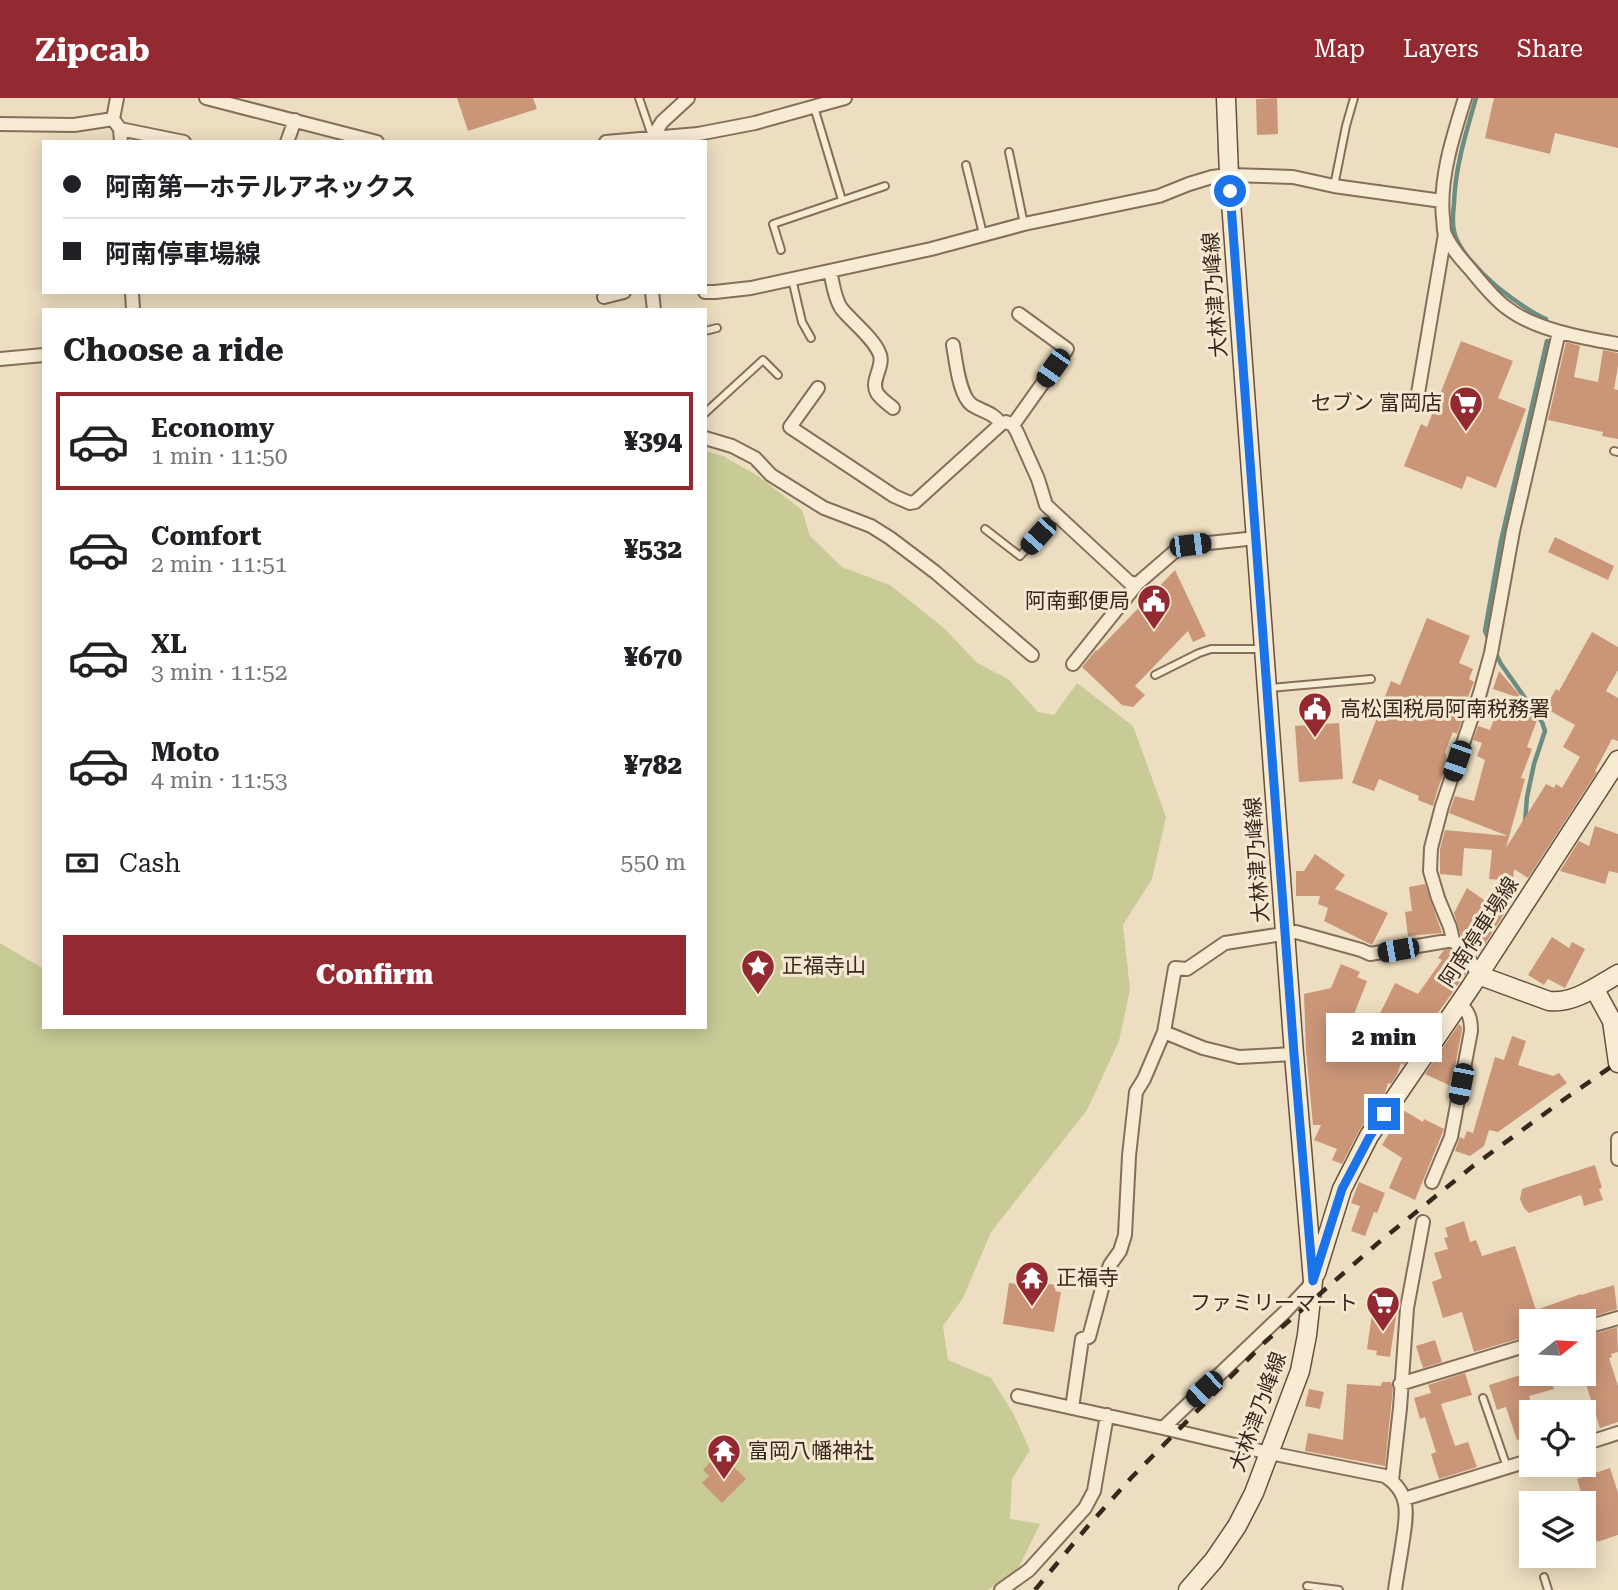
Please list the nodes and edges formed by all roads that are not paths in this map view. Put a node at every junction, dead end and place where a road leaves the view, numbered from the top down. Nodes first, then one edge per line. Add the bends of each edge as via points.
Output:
1 (117, 98) edge
2 (205, 98) edge
3 (639, 98) edge
4 (688, 98) edge
5 (845, 98) edge
6 (1226, 98) edge
7 (1354, 98) edge
8 (1465, 98) edge
9 (814, 107) junction
10 (295, 120) junction
11 (0, 124) edge
12 (118, 130) edge
13 (652, 138) junction
14 (173, 140) edge
15 (288, 140) edge
16 (370, 140) edge
17 (638, 140) edge
18 (1009, 152) dead end
19 (966, 165) dead end
20 (1229, 175) junction
21 (885, 186) dead end
22 (1334, 186) junction
23 (842, 200) junction
24 (1441, 201) junction
25 (1024, 224) junction
26 (1445, 234) junction
27 (983, 235) junction
28 (781, 250) dead end
29 (830, 271) junction
30 (792, 279) junction
31 (707, 292) edge
32 (1019, 314) dead end
33 (717, 328) dead end
34 (707, 330) edge
35 (1559, 332) junction
36 (811, 338) dead end
37 (1618, 344) edge
38 (953, 345) dead end
39 (42, 355) edge
40 (0, 359) edge
41 (778, 375) dead end
42 (818, 388) dead end
43 (1416, 405) dead end
44 (893, 408) dead end
45 (707, 411) edge
46 (1007, 425) junction
47 (707, 439) edge
48 (1057, 515) junction
49 (985, 529) dead end
50 (1256, 538) junction
51 (1137, 583) junction
52 (1264, 649) junction
53 (1032, 654) dead end
54 (1073, 664) dead end
55 (1155, 676) dead end
56 (1371, 679) dead end
57 (1267, 688) junction
58 (1618, 760) edge
59 (1286, 934) junction
60 (1453, 940) junction
61 (1618, 974) edge
62 (1478, 975) junction
63 (1594, 988) junction
64 (1459, 1003) junction
65 (1164, 1032) junction
66 (1294, 1054) junction
67 (1618, 1063) edge
68 (1618, 1139) edge
69 (1618, 1159) edge
70 (1432, 1182) dead end
71 (1423, 1222) dead end
72 (1313, 1281) junction
73 (1618, 1318) edge
74 (1596, 1324) edge
75 (1519, 1348) edge
76 (1401, 1384) junction
77 (1018, 1396) dead end
78 (1483, 1398) dead end
79 (1072, 1408) junction
80 (1107, 1415) junction
81 (1163, 1427) junction
82 (1618, 1433) edge
83 (1596, 1440) edge
84 (1269, 1453) junction
85 (1519, 1464) edge
86 (1507, 1467) junction
87 (1392, 1480) junction
88 (1404, 1499) junction
89 (1544, 1577) dead end
90 (1307, 1586) dead end
91 (1001, 1590) edge
92 (1188, 1590) edge
93 (1339, 1590) edge
94 (1395, 1590) edge
95 (1548, 1590) edge

1 - 12 street
2 - 10 street
3 - 13 lane
4 - 13 street
5 - 9 street
6 - 20 main road, 大林津乃峰線
7 - 22 lane
8 - 24 street
9 - 13 street via 755,124
9 - 23 lane
10 - 15 street
10 - 16 street
11 - 12 street
12 - 14 street
13 - 17 street
18 - 25 lane
19 - 27 lane
20 - 22 street via 1293,177
20 - 25 street via 1159,196
20 - 50 main road, 大林津乃峰線
21 - 23 lane
22 - 24 street
23 - 28 lane via 773,223
24 - 26 street
25 - 27 street
26 - 35 street via 1473,274 1507,308
26 - 43 street
27 - 29 street
29 - 30 street
29 - 44 street via 842,310 880,354 876,392
30 - 31 street
30 - 36 lane via 802,322
32 - 46 street via 1067,349
33 - 34 lane
35 - 37 street
35 - 60 street via 1513,531 1492,647 1431,848 1430,871
38 - 46 street via 964,396
39 - 40 street
41 - 45 lane via 763,360
42 - 46 street via 790,427 909,503
46 - 48 street via 1017,432 1043,499
47 - 53 street via 755,458 771,475 824,508 890,538
48 - 49 lane via 1020,556
48 - 51 street via 1129,582
50 - 51 street via 1190,545 1174,552
50 - 52 main road, 大林津乃峰線
51 - 54 street
52 - 55 lane via 1211,649
52 - 57 main road, 大林津乃峰線
56 - 57 lane
57 - 59 main road, 大林津乃峰線
58 - 62 main road, 阿南停車場線
59 - 60 street via 1304,933 1370,954
59 - 65 street via 1225,943 1187,969 1175,968
59 - 66 main road, 大林津乃峰線
60 - 62 street
61 - 63 main road
62 - 63 main road via 1549,1001 1560,1002
62 - 64 main road, 阿南停車場線
63 - 67 main road via 1612,1021
64 - 70 street via 1471,1019 1471,1031 1451,1138
64 - 72 main road, 阿南停車場線 via 1370,1136 1342,1189
65 - 66 street via 1238,1057
65 - 79 street via 1136,1092 1125,1235 1104,1281 1089,1337 1083,1339
66 - 72 main road, 大林津乃峰線
68 - 69 street
71 - 76 street via 1407,1308
72 - 81 street
72 - 84 main road, 大林津乃峰線 via 1300,1371
73 - 74 street
75 - 76 street
76 - 87 street
77 - 79 street
78 - 86 lane
79 - 80 street
80 - 81 street
80 - 91 street via 1094,1491 1085,1508 1029,1570
81 - 84 street
82 - 83 street
84 - 87 street
84 - 92 main road, 大林津乃峰線 via 1237,1526
85 - 86 street
86 - 88 street
87 - 88 street
88 - 94 street via 1407,1510
89 - 95 lane
90 - 93 lane

